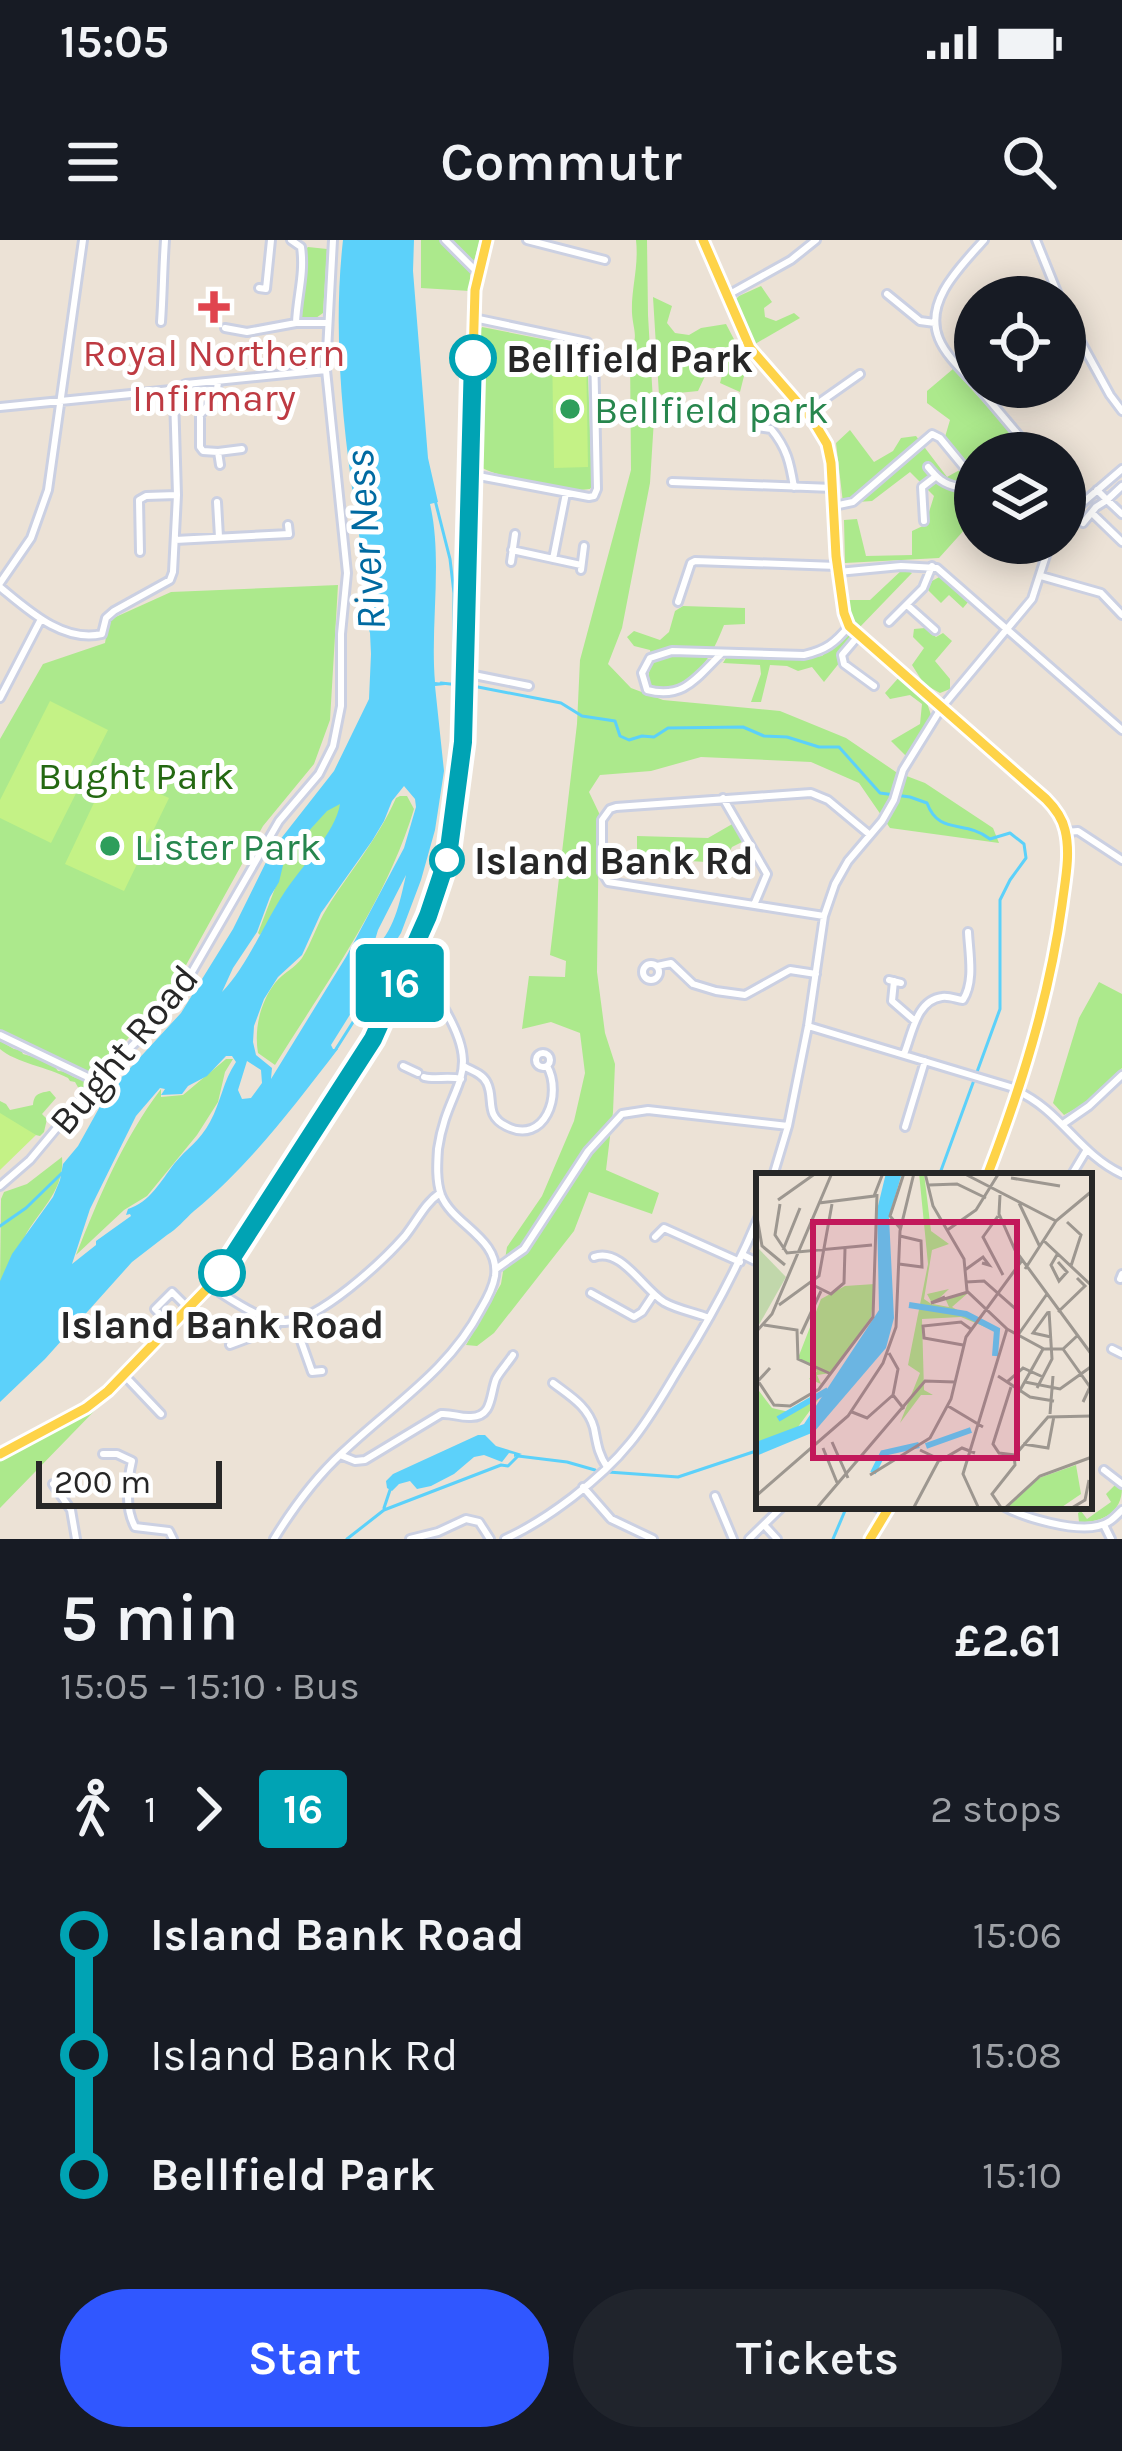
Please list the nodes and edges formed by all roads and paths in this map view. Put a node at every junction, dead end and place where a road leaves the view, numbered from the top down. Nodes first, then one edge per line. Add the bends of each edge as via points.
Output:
1 (82, 240) edge
2 (165, 240) edge
3 (271, 240) edge
4 (291, 240) edge
5 (333, 240) edge
6 (445, 240) edge
7 (487, 240) edge
8 (527, 240) edge
9 (577, 240) edge
10 (703, 240) edge
11 (817, 240) edge
12 (984, 240) edge
13 (1036, 240) edge
14 (574, 252) junction
15 (605, 260) dead end
16 (478, 273) junction
17 (1051, 276) edge
18 (259, 288) dead end
19 (887, 294) dead end
20 (725, 297) junction
21 (475, 318) junction
22 (161, 322) dead end
23 (296, 323) junction
24 (328, 323) junction
25 (934, 323) junction
26 (225, 328) dead end
27 (1086, 351) edge
28 (954, 359) edge
29 (326, 370) junction
30 (860, 374) dead end
31 (218, 382) junction
32 (171, 390) junction
33 (59, 400) junction
34 (0, 407) edge
35 (995, 408) edge
36 (1122, 410) edge
37 (806, 412) junction
38 (756, 428) dead end
39 (1016, 432) edge
40 (242, 448) dead end
41 (218, 452) junction
42 (220, 465) dead end
43 (928, 466) dead end
44 (1122, 469) edge
45 (468, 474) junction
46 (936, 476) junction
47 (672, 482) dead end
48 (1122, 486) edge
49 (794, 487) junction
50 (833, 488) junction
51 (1097, 490) junction
52 (566, 493) junction
53 (177, 496) junction
54 (128, 500) dead end
55 (139, 500) junction
56 (1086, 500) edge
57 (1107, 500) junction
58 (217, 502) dead end
59 (834, 506) junction
60 (1092, 513) junction
61 (1122, 514) edge
62 (924, 520) dead end
63 (1086, 520) edge
64 (289, 534) dead end
65 (515, 534) dead end
66 (129, 537) dead end
67 (140, 537) junction
68 (219, 537) junction
69 (175, 539) junction
70 (1122, 542) edge
71 (584, 546) dead end
72 (512, 550) junction
73 (140, 552) dead end
74 (554, 559) junction
75 (511, 562) dead end
76 (1044, 564) edge
77 (932, 566) junction
78 (837, 569) junction
79 (1041, 576) junction
80 (0, 585) edge
81 (678, 602) dead end
82 (907, 604) junction
83 (1121, 611) edge
84 (40, 620) junction
85 (890, 622) dead end
86 (849, 626) junction
87 (935, 630) dead end
88 (1009, 630) junction
89 (859, 634) junction
90 (722, 653) junction
91 (464, 681) junction
92 (529, 686) dead end
93 (874, 686) dead end
94 (0, 698) edge
95 (942, 707) junction
96 (1122, 730) edge
97 (723, 798) junction
98 (1066, 832) junction
99 (870, 835) junction
100 (1122, 860) edge
101 (754, 906) junction
102 (824, 916) junction
103 (968, 932) dead end
104 (411, 957) junction
105 (657, 966) dead end
106 (816, 974) junction
107 (895, 981) dead end
108 (915, 1022) junction
109 (808, 1026) junction
110 (0, 1035) edge
111 (904, 1054) junction
112 (925, 1061) junction
113 (403, 1066) dead end
114 (463, 1066) junction
115 (547, 1066) dead end
116 (1122, 1075) edge
117 (461, 1079) junction
118 (96, 1081) junction
119 (1014, 1089) junction
120 (1063, 1124) junction
121 (788, 1126) junction
122 (905, 1127) dead end
123 (1086, 1151) junction
124 (777, 1173) edge
125 (989, 1173) edge
126 (1073, 1173) edge
127 (1122, 1174) edge
128 (0, 1186) edge
129 (440, 1193) junction
130 (756, 1223) edge
131 (655, 1237) dead end
132 (594, 1257) dead end
133 (741, 1258) junction
134 (756, 1262) edge
135 (496, 1269) junction
136 (211, 1286) junction
137 (591, 1293) dead end
138 (654, 1294) junction
139 (189, 1309) junction
140 (159, 1313) dead end
141 (710, 1318) junction
142 (294, 1321) junction
143 (278, 1322) junction
144 (230, 1345) dead end
145 (1112, 1349) dead end
146 (1122, 1354) edge
147 (522, 1369) dead end
148 (322, 1371) dead end
149 (124, 1375) junction
150 (555, 1388) dead end
151 (161, 1414) dead end
152 (0, 1454) edge
153 (103, 1454) dead end
154 (340, 1454) junction
155 (607, 1467) junction
156 (1104, 1470) dead end
157 (53, 1484) dead end
158 (1122, 1484) edge
159 (584, 1487) junction
160 (715, 1496) dead end
161 (780, 1509) edge
162 (888, 1509) edge
163 (1010, 1509) edge
164 (1122, 1510) edge
165 (1107, 1523) junction
166 (765, 1526) junction
167 (76, 1539) edge
168 (173, 1539) edge
169 (274, 1539) edge
170 (410, 1539) edge
171 (490, 1539) edge
172 (505, 1539) edge
173 (653, 1539) edge
174 (733, 1539) edge
175 (749, 1539) edge
176 (777, 1539) edge
177 (870, 1539) edge
178 (1111, 1539) edge

1 - 33 street
2 - 22 street
3 - 18 street via 266,289
4 - 23 street via 301,247 304,271
5 - 24 street, Bught Road
6 - 16 street
7 - 16 main road
8 - 14 street
9 - 14 street
10 - 20 main road
11 - 20 street
12 - 25 street via 952,275
13 - 17 street
14 - 15 street
16 - 21 main road
19 - 25 street
20 - 37 main road via 749,348
21 - 45 main road
21 - 52 street via 594,348 597,489 594,496
23 - 24 street
23 - 26 street
24 - 29 street, Bught Road
25 - 28 street
27 - 36 street
29 - 31 street
29 - 118 street, Bught Road via 347,573 338,732 181,991
30 - 37 street
31 - 32 street
31 - 41 street via 200,415 200,447
32 - 33 street
32 - 53 street
33 - 34 street
33 - 80 street via 44,506
35 - 39 street
37 - 50 main road via 827,444
38 - 49 street via 771,429 782,442
40 - 41 street
41 - 42 street
43 - 46 street
44 - 51 street
45 - 52 street
45 - 91 main road
46 - 59 street via 958,487 969,478 932,434 854,502
46 - 62 street via 922,487
47 - 49 street
48 - 57 street
49 - 50 street
50 - 59 main road
51 - 56 street
51 - 57 street
52 - 74 street
53 - 55 street
53 - 69 street
54 - 55 street
55 - 67 street
57 - 60 street
57 - 61 street
58 - 68 street
59 - 78 main road
60 - 63 street
60 - 70 street
64 - 68 street
65 - 72 street
66 - 67 street
67 - 73 street
68 - 69 street
69 - 84 street via 170,580 114,611 102,634
71 - 74 street via 581,567
72 - 74 street
72 - 75 street
76 - 79 street
77 - 78 street
77 - 82 street
77 - 88 street
78 - 81 street via 695,561
78 - 86 main road
79 - 83 street via 1101,593
79 - 88 street
80 - 84 street
82 - 85 street
82 - 87 street
84 - 94 street
86 - 89 main road
86 - 90 street via 824,651
88 - 95 street
88 - 96 street
89 - 93 street via 844,664
89 - 95 main road
90 - 90 street via 686,687 647,690 642,673 650,658 672,650
91 - 92 street
91 - 104 main road via 448,856
95 - 98 main road via 1046,799
95 - 99 street
97 - 99 street via 811,793
97 - 101 street via 766,874
97 - 101 street via 610,809 602,820 602,872 613,885
98 - 100 street via 1078,831
98 - 119 main road via 1049,984
99 - 102 street via 841,872
101 - 102 street
102 - 106 street
103 - 108 street via 967,997 937,998
104 - 114 street via 458,1030
104 - 136 main road via 373,1039
105 - 106 street via 671,963 693,984 746,995 790,970
106 - 109 street
107 - 108 street via 892,1001
108 - 111 street
109 - 111 street
109 - 121 street
110 - 118 street
111 - 112 street
112 - 119 street
112 - 122 street
113 - 117 street
114 - 115 street via 485,1079 498,1120 524,1130 552,1108
114 - 117 street
116 - 120 street
117 - 129 street via 439,1142
118 - 128 street, Bught Road
119 - 120 street
119 - 125 main road
120 - 123 street
121 - 124 street
121 - 135 street via 648,1110 616,1118 524,1249
123 - 126 street
123 - 127 street
129 - 135 street via 482,1239
129 - 142 street via 381,1261
130 - 133 street
131 - 133 street via 664,1228
132 - 138 street via 616,1258
133 - 134 street
133 - 141 street
135 - 154 street via 456,1349
136 - 139 main road
136 - 143 street
137 - 138 street via 634,1317
138 - 141 street
139 - 140 street via 172,1292
139 - 149 main road
141 - 155 street via 642,1428
142 - 143 street
142 - 148 street via 312,1372
143 - 144 street
145 - 146 street
147 - 154 street via 511,1358 481,1415 441,1414 365,1460
149 - 151 street
149 - 152 main road via 86,1408
150 - 155 street via 585,1409
153 - 168 street via 132,1461 131,1522
154 - 169 street
155 - 159 street
156 - 158 street
157 - 167 street via 71,1510
159 - 172 street
159 - 173 street via 611,1519
160 - 174 street
161 - 166 street
162 - 177 main road
163 - 165 street via 1083,1528
164 - 165 street
165 - 178 street
166 - 175 street
166 - 176 street
170 - 171 street via 466,1519 479,1522

